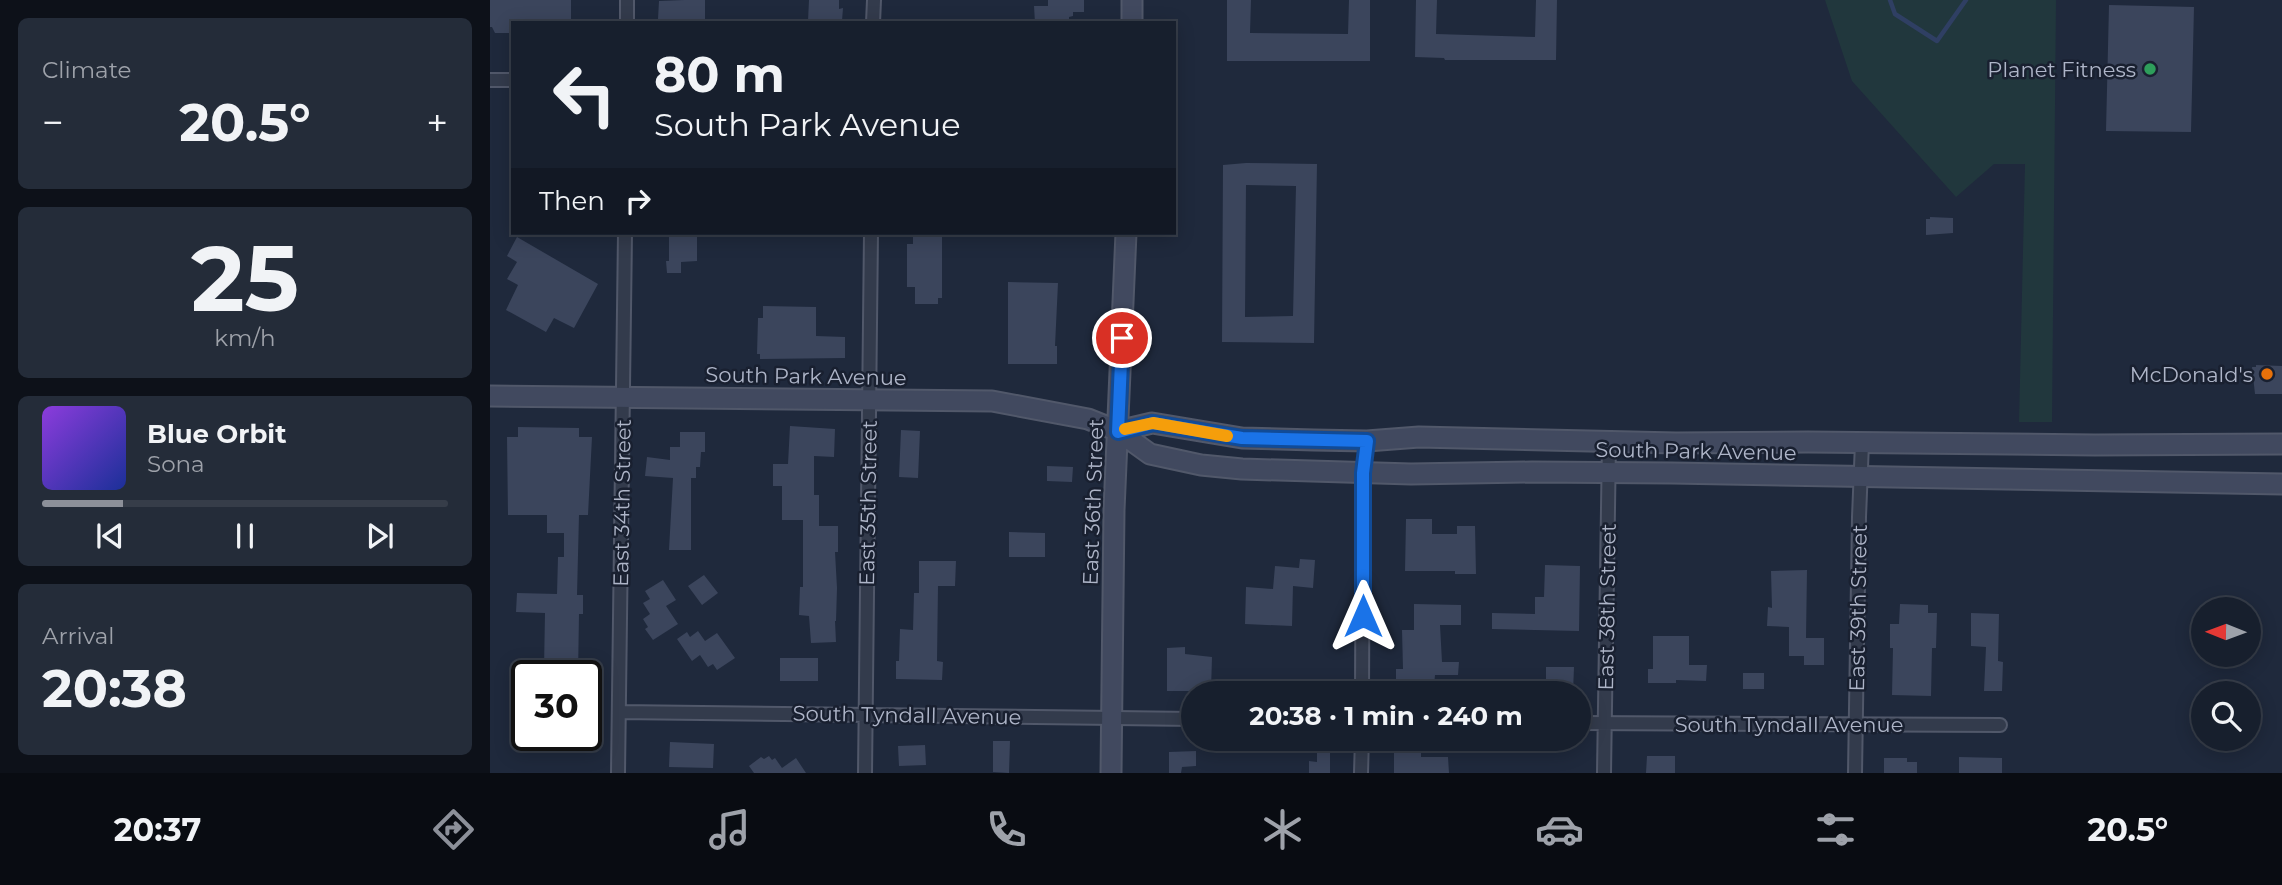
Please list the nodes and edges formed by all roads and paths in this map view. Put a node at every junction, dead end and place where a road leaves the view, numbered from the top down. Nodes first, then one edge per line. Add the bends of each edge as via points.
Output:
1 (627, 0) edge
2 (874, 0) edge
3 (1132, 0) edge
4 (627, 21) edge
5 (873, 21) edge
6 (1132, 21) edge
7 (490, 80) edge
8 (511, 80) edge
9 (625, 235) edge
10 (871, 235) edge
11 (1126, 235) edge
12 (490, 396) edge
13 (623, 397) junction
14 (869, 400) junction
15 (1118, 432) junction
16 (1367, 441) junction
17 (1609, 442) junction
18 (1862, 443) junction
19 (2282, 444) edge
20 (1608, 472) junction
21 (1363, 473) junction
22 (1860, 478) junction
23 (2282, 484) edge
24 (1362, 681) edge
25 (620, 712) junction
26 (866, 715) junction
27 (1112, 717) junction
28 (1181, 719) edge
29 (1591, 723) edge
30 (1605, 723) junction
31 (1856, 724) junction
32 (2000, 725) dead end
33 (1362, 751) edge
34 (618, 773) edge
35 (865, 773) edge
36 (1111, 773) edge
37 (1361, 773) edge
38 (1604, 773) edge
39 (1855, 773) edge

1 - 4 street
2 - 5 street
3 - 6 main road
7 - 8 street
9 - 13 street, East 34th Street
10 - 14 street, East 35th Street
11 - 15 main road, East 36th Street
12 - 13 main road, South Park Avenue
13 - 14 main road, South Park Avenue
13 - 25 street, East 34th Street
14 - 15 main road, South Park Avenue via 992,401 1088,419
14 - 26 street, East 35th Street
15 - 16 main road, South Park Avenue via 1153,423 1242,438
15 - 21 main road, South Park Avenue via 1150,454 1201,465
15 - 27 main road, East 36th Street
16 - 17 main road, South Park Avenue via 1419,437
16 - 21 street
17 - 18 main road, South Park Avenue
17 - 20 street, East 38th Street
18 - 19 main road, South Park Avenue
18 - 22 street, East 39th Street
20 - 21 main road, South Park Avenue
20 - 22 main road, South Park Avenue
20 - 30 street, East 38th Street
21 - 24 street
22 - 23 main road, South Park Avenue
22 - 31 street, East 39th Street
25 - 26 street, South Tyndall Avenue
25 - 34 street, East 34th Street
26 - 27 street, South Tyndall Avenue
26 - 35 street, East 35th Street
27 - 28 street, South Tyndall Avenue
27 - 36 main road, East 36th Street
29 - 30 street, South Tyndall Avenue
30 - 31 street, South Tyndall Avenue
30 - 38 street, East 38th Street
31 - 32 street, South Tyndall Avenue
31 - 39 street, East 39th Street
33 - 37 street

